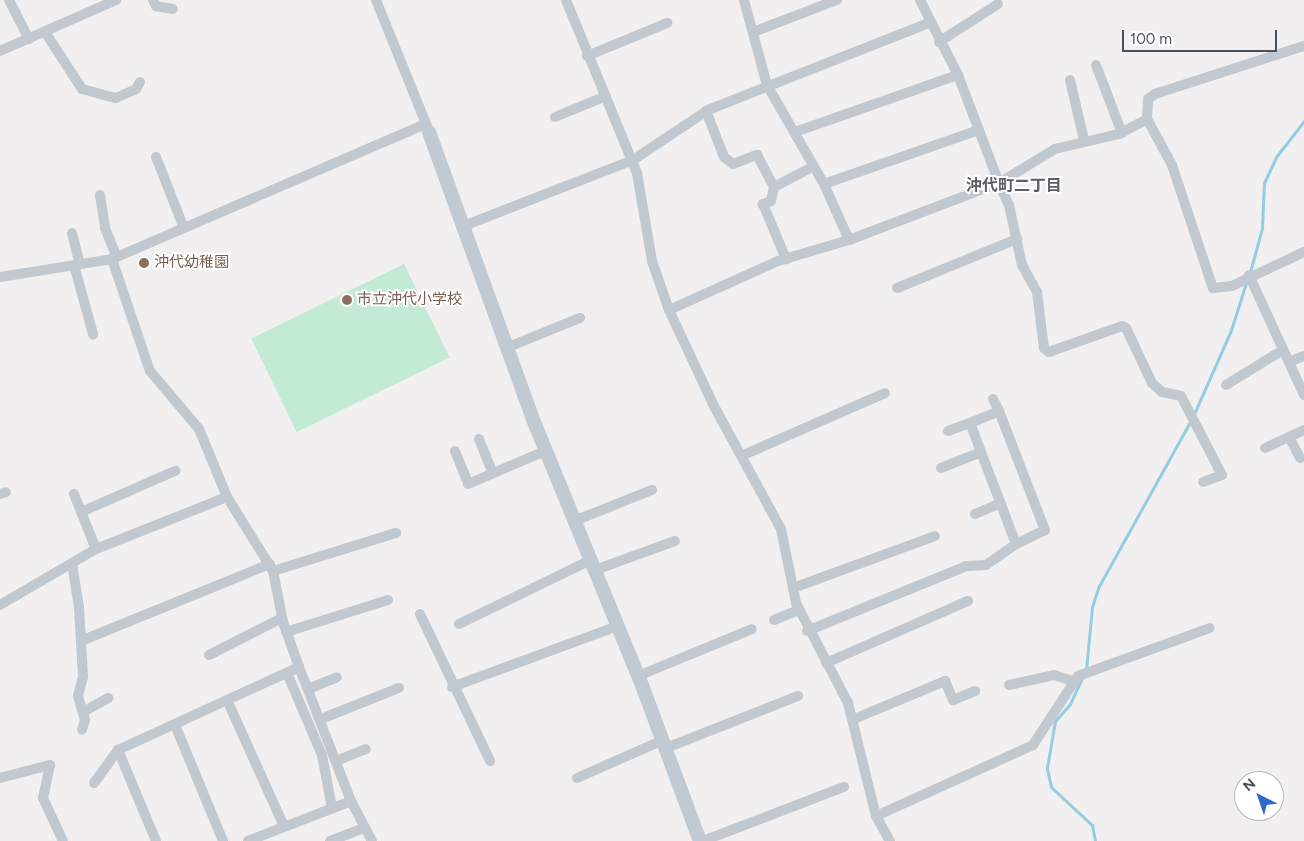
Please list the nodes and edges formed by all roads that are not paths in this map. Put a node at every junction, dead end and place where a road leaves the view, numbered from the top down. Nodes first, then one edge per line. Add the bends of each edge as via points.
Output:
1 (9, 0) edge
2 (116, 0) edge
3 (153, 0) edge
4 (376, 0) edge
5 (566, 0) edge
6 (744, 0) edge
7 (837, 0) edge
8 (920, 0) edge
9 (998, 4) dead end
10 (173, 10) dead end
11 (666, 23) dead end
12 (928, 23) junction
13 (45, 32) junction
14 (753, 32) junction
15 (29, 39) junction
16 (939, 42) junction
17 (1304, 46) edge
18 (0, 51) edge
19 (587, 56) junction
20 (1096, 65) dead end
21 (958, 75) junction
22 (1070, 80) dead end
23 (140, 82) dead end
24 (767, 85) junction
25 (606, 96) junction
26 (706, 112) junction
27 (555, 117) dead end
28 (1147, 119) junction
29 (427, 128) junction
30 (979, 130) junction
31 (795, 132) junction
32 (1122, 133) junction
33 (1084, 140) junction
34 (156, 157) dead end
35 (633, 160) junction
36 (814, 166) junction
37 (999, 183) junction
38 (824, 184) junction
39 (774, 187) junction
40 (100, 196) dead end
41 (461, 226) junction
42 (184, 228) junction
43 (72, 233) dead end
44 (1017, 239) junction
45 (849, 240) junction
46 (1304, 252) edge
47 (114, 258) junction
48 (786, 259) junction
49 (77, 264) junction
50 (1249, 275) junction
51 (0, 277) edge
52 (897, 288) dead end
53 (669, 310) junction
54 (580, 318) dead end
55 (93, 334) dead end
56 (506, 348) junction
57 (1283, 350) junction
58 (1304, 356) edge
59 (1289, 362) junction
60 (1226, 385) dead end
61 (885, 393) dead end
62 (1304, 395) edge
63 (993, 399) dead end
64 (999, 411) junction
65 (970, 423) junction
66 (1304, 430) edge
67 (948, 431) dead end
68 (1289, 437) junction
69 (479, 439) dead end
70 (1265, 448) dead end
71 (454, 451) dead end
72 (545, 451) junction
73 (981, 452) junction
74 (741, 456) junction
75 (1300, 458) dead end
76 (941, 468) dead end
77 (175, 471) dead end
78 (493, 473) junction
79 (1203, 482) dead end
80 (652, 490) dead end
81 (74, 494) dead end
82 (227, 497) junction
83 (1000, 504) junction
84 (81, 512) junction
85 (975, 514) dead end
86 (574, 521) junction
87 (396, 533) dead end
88 (935, 536) dead end
89 (675, 541) dead end
90 (1016, 544) junction
91 (96, 549) junction
92 (72, 564) junction
93 (593, 565) junction
94 (272, 568) junction
95 (793, 588) junction
96 (388, 600) dead end
97 (968, 601) dead end
98 (0, 605) edge
99 (799, 610) junction
100 (420, 614) dead end
101 (282, 618) junction
102 (774, 620) dead end
103 (459, 624) dead end
104 (618, 626) junction
105 (1210, 628) dead end
106 (752, 629) dead end
107 (807, 631) junction
108 (286, 632) junction
109 (80, 641) junction
110 (209, 655) dead end
111 (826, 663) junction
112 (299, 667) junction
113 (288, 673) junction
114 (638, 676) junction
115 (337, 677) dead end
116 (1074, 682) junction
117 (1009, 686) dead end
118 (452, 687) junction
119 (399, 688) dead end
120 (308, 689) junction
121 (975, 691) dead end
122 (798, 696) dead end
123 (108, 698) dead end
124 (227, 700) junction
125 (83, 712) junction
126 (321, 719) junction
127 (854, 720) junction
128 (175, 725) junction
129 (82, 730) dead end
130 (664, 744) junction
131 (366, 749) dead end
132 (118, 750) junction
133 (336, 761) junction
134 (490, 761) dead end
135 (0, 778) edge
136 (577, 778) dead end
137 (94, 783) dead end
138 (844, 787) dead end
139 (351, 801) junction
140 (332, 808) junction
141 (876, 816) junction
142 (284, 826) junction
143 (364, 828) junction
144 (63, 841) edge
145 (156, 841) edge
146 (224, 841) edge
147 (248, 841) edge
148 (330, 841) edge
149 (372, 841) edge
150 (701, 841) edge
151 (890, 841) edge

1 - 15 street
2 - 13 street
3 - 10 street via 156,6
4 - 29 street
5 - 19 street
6 - 14 street
7 - 14 street
8 - 12 street
9 - 16 street
11 - 19 street
12 - 16 street
12 - 24 street
13 - 15 street
13 - 23 street via 82,89 116,98 136,89
14 - 24 street
15 - 18 street
16 - 21 street
17 - 28 street via 1155,94 1148,100
19 - 25 street
20 - 32 street
21 - 30 street
21 - 31 street
22 - 33 street
24 - 26 street
24 - 31 street
25 - 27 street
25 - 35 street
26 - 35 street
26 - 39 street via 724,157 733,164 757,155
28 - 32 street
28 - 50 street via 1172,165 1196,232 1208,282 1222,289
29 - 41 street
29 - 42 street
30 - 37 street
30 - 38 street
31 - 36 street
32 - 33 street
33 - 37 street via 1055,149
34 - 42 street
35 - 41 street
35 - 53 street via 646,214 652,261
36 - 38 street
36 - 39 street
37 - 44 street
37 - 45 street
38 - 45 street
39 - 48 street via 771,201 763,204
40 - 47 street
41 - 56 street
42 - 47 street
43 - 49 street
44 - 52 street
44 - 79 street via 1022,265 1037,292 1044,348 1050,352 1122,326 1126,328 1152,383 1162,392 1181,396 1226,473
45 - 48 street
46 - 50 street
47 - 49 street
47 - 82 street via 150,371 199,429
48 - 53 street
49 - 51 street
49 - 55 street
50 - 57 street
53 - 74 street
54 - 56 street
56 - 72 street
57 - 59 street
57 - 60 street
58 - 59 street
59 - 62 street
61 - 74 street
63 - 64 street
64 - 65 street
64 - 90 street via 1045,530
65 - 67 street
65 - 73 street
66 - 68 street
68 - 70 street
68 - 75 street
69 - 78 street
71 - 78 street via 468,484
72 - 78 street
72 - 86 street
73 - 76 street
73 - 83 street
74 - 95 street via 782,529
77 - 84 street
80 - 86 street
81 - 84 street
82 - 91 street
82 - 94 street
83 - 85 street
83 - 90 street
84 - 91 street
86 - 93 street
87 - 94 street
88 - 95 street
89 - 93 street
90 - 107 street via 986,565 966,566
91 - 92 street
92 - 98 street
92 - 109 street
93 - 103 street
93 - 104 street
94 - 101 street
94 - 109 street
95 - 99 street
96 - 108 street
97 - 111 street
99 - 102 street
99 - 107 street
100 - 118 street
101 - 108 street
101 - 110 street
104 - 114 street
104 - 118 street
105 - 116 street via 1078,676
106 - 114 street
107 - 111 street
108 - 112 street
109 - 125 street via 83,677 78,696
111 - 127 street
112 - 113 street
112 - 120 street
113 - 124 street
113 - 140 street via 322,755
114 - 130 street
115 - 120 street
116 - 117 street via 1054,675
116 - 141 street via 1032,745
118 - 134 street
119 - 126 street
120 - 126 street
121 - 127 street via 953,700 944,681
122 - 130 street
123 - 125 street
124 - 128 street
124 - 142 street
125 - 129 street
126 - 133 street
127 - 141 street
128 - 132 street
128 - 146 street
130 - 136 street
130 - 150 street
131 - 133 street
132 - 137 street
132 - 145 street
133 - 139 street
135 - 144 street via 50,765 43,798
138 - 150 street
139 - 140 street
139 - 143 street
140 - 142 street
141 - 151 street
142 - 147 street
143 - 148 street
143 - 149 street

